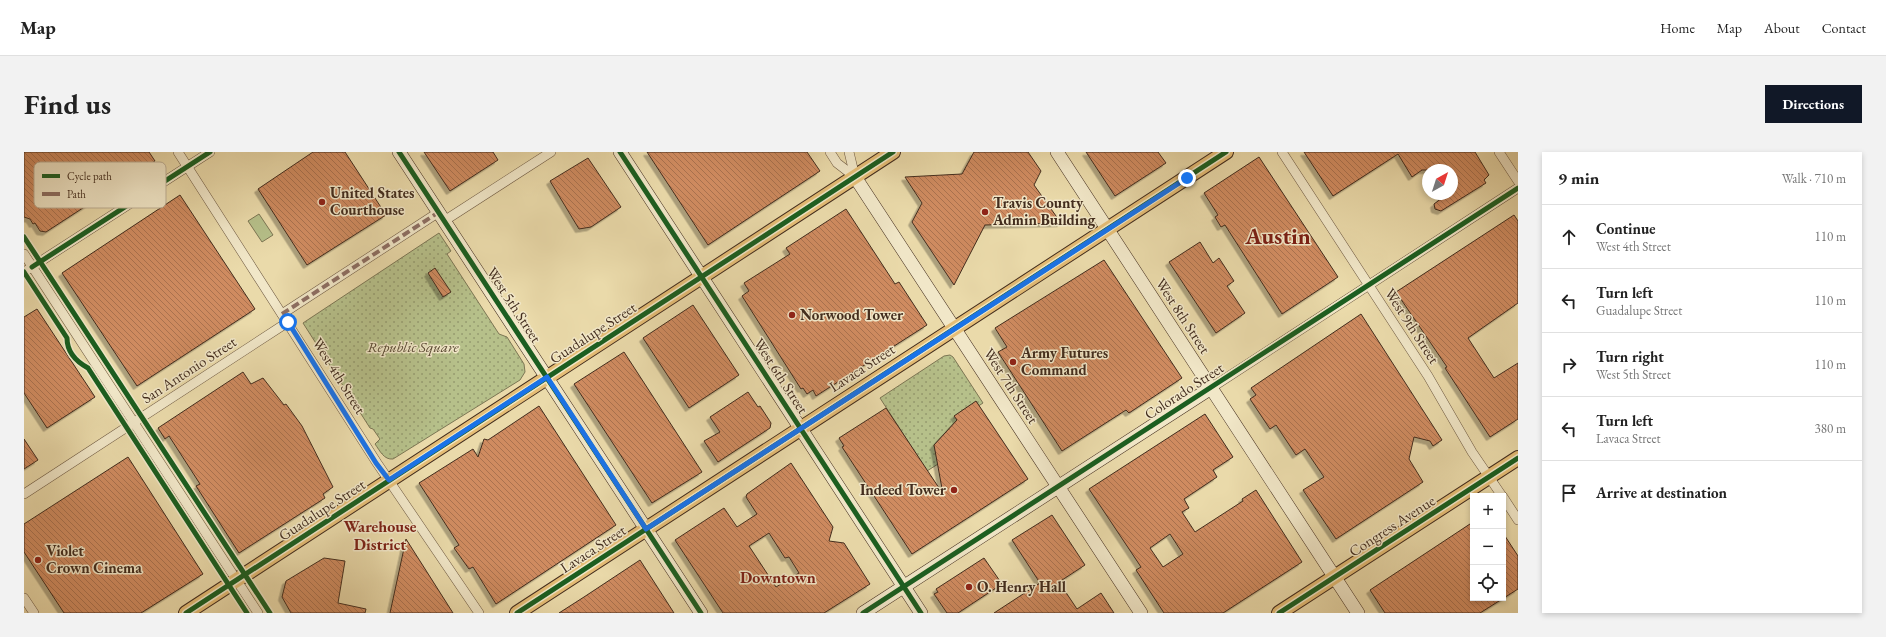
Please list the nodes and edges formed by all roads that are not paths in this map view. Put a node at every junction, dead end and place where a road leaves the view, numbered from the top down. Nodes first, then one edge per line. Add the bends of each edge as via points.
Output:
1 (178, 152) edge
2 (210, 152) edge
3 (399, 152) edge
4 (551, 152) edge
5 (620, 152) edge
6 (830, 152) edge
7 (849, 152) edge
8 (893, 152) edge
9 (1057, 152) edge
10 (1226, 152) edge
11 (1282, 152) edge
12 (1499, 152) edge
13 (187, 166) junction
14 (855, 177) junction
15 (166, 180) edge
16 (1518, 181) edge
17 (1518, 188) edge
18 (123, 208) edge
19 (442, 217) junction
20 (1107, 229) junction
21 (24, 254) edge
22 (32, 267) junction
23 (24, 272) edge
24 (702, 276) junction
25 (1369, 285) junction
26 (282, 314) junction
27 (288, 322) junction
28 (955, 328) junction
29 (547, 377) junction
30 (1211, 388) junction
31 (134, 423) junction
32 (801, 428) junction
33 (1518, 458) edge
34 (1489, 477) junction
35 (389, 480) junction
36 (1058, 487) junction
37 (1500, 493) edge
38 (24, 494) edge
39 (1506, 502) edge
40 (1518, 520) edge
41 (646, 529) junction
42 (1335, 578) junction
43 (236, 580) junction
44 (904, 586) junction
45 (24, 598) edge
46 (34, 613) edge
47 (186, 613) edge
48 (258, 613) edge
49 (479, 613) edge
50 (517, 613) edge
51 (701, 613) edge
52 (863, 613) edge
53 (921, 613) edge
54 (1141, 613) edge
55 (1279, 613) edge
56 (1358, 613) edge

1 - 13 street, West 4th Street
2 - 13 street
3 - 19 main road, West 5th Street
4 - 19 street
5 - 24 main road, West 6th Street
6 - 14 street, West 7th Street via 837,163
7 - 14 street, West 7th Street
8 - 14 main road, Guadalupe Street
9 - 20 main road, West 8th Street
10 - 20 main road, Lavaca Street
11 - 25 street, West 9th Street
12 - 16 street
13 - 15 street
13 - 26 street, West 4th Street
14 - 24 main road, Guadalupe Street
14 - 28 main road, West 7th Street
17 - 25 street, Colorado Street
18 - 22 street
19 - 26 street
19 - 29 main road, West 5th Street
20 - 28 main road, Lavaca Street
20 - 30 main road, West 8th Street
21 - 22 street
22 - 23 street
22 - 31 street
24 - 29 main road, Guadalupe Street
24 - 32 main road, West 6th Street
25 - 30 street, Colorado Street
25 - 34 street, West 9th Street
26 - 27 street, West 4th Street
27 - 31 street, San Antonio Street
27 - 35 street, West 4th Street
28 - 32 main road, Lavaca Street
28 - 36 main road, West 7th Street
29 - 35 main road, Guadalupe Street
29 - 41 main road, West 5th Street
30 - 36 main road, Colorado Street
30 - 42 main road, West 8th Street
31 - 38 street, San Antonio Street
31 - 43 street
32 - 41 main road, Lavaca Street
32 - 44 main road, West 6th Street
33 - 34 main road, Congress Avenue
34 - 37 street, West 9th Street
34 - 42 main road, Congress Avenue
35 - 43 main road, Guadalupe Street
35 - 49 street, West 4th Street
36 - 44 main road, Colorado Street
36 - 54 main road, West 7th Street
39 - 40 street, West 9th Street
41 - 50 main road, Lavaca Street
41 - 51 main road, West 5th Street
42 - 55 main road, Congress Avenue
42 - 56 main road, West 8th Street
43 - 47 main road, Guadalupe Street
43 - 48 street
44 - 52 main road, Colorado Street
44 - 53 main road, West 6th Street
45 - 46 street

